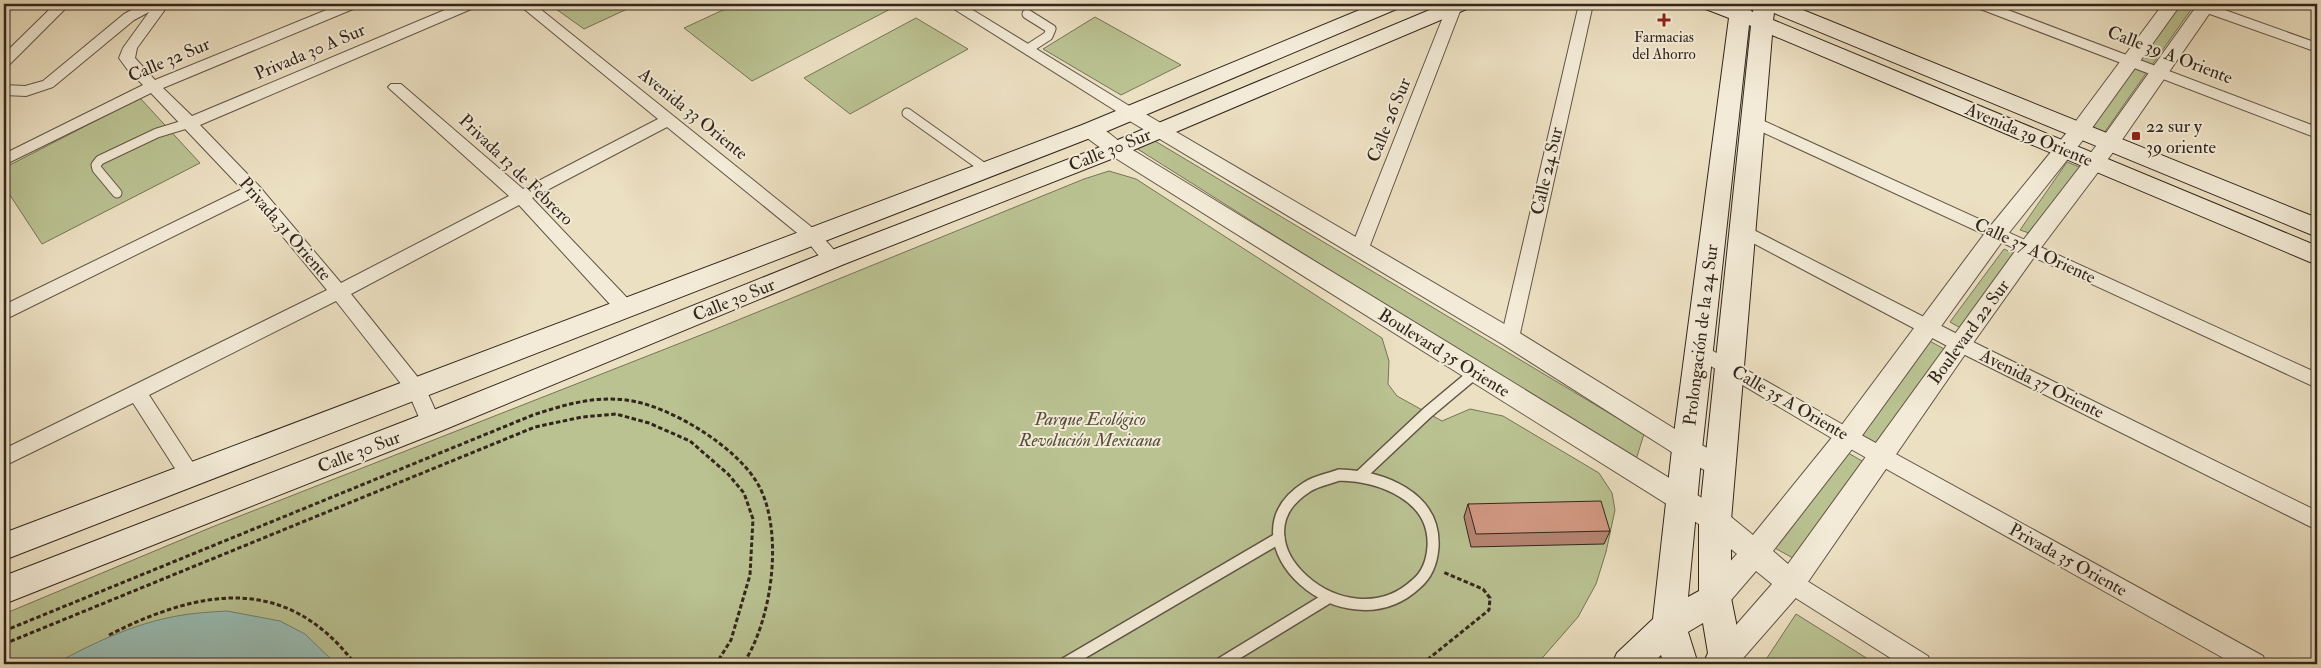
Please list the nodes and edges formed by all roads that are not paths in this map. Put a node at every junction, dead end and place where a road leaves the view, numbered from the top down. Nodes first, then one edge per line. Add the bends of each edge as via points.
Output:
1 (62, 4) edge
2 (153, 4) edge
3 (162, 4) edge
4 (353, 4) edge
5 (471, 4) edge
6 (525, 4) edge
7 (953, 4) edge
8 (1392, 4) edge
9 (1586, 4) edge
10 (1710, 4) edge
11 (1980, 4) edge
12 (2172, 4) edge
13 (1456, 5) edge
14 (2202, 5) edge
15 (1756, 10) edge
16 (1027, 14) dead end
17 (2317, 48) edge
18 (1028, 49) junction
19 (2130, 60) junction
20 (4, 62) edge
21 (2158, 72) junction
22 (154, 86) junction
23 (396, 86) dead end
24 (4, 90) edge
25 (907, 113) dead end
26 (1130, 113) junction
27 (669, 120) junction
28 (1753, 121) junction
29 (190, 123) junction
30 (1090, 130) junction
31 (1158, 130) junction
32 (2080, 130) junction
33 (2317, 133) edge
34 (2110, 142) junction
35 (1116, 149) junction
36 (2064, 149) junction
37 (4, 160) edge
38 (2094, 163) junction
39 (987, 170) junction
40 (253, 190) junction
41 (116, 193) dead end
42 (520, 196) junction
43 (2317, 228) edge
44 (1742, 230) junction
45 (1996, 234) junction
46 (813, 237) junction
47 (1360, 248) junction
48 (2029, 248) junction
49 (2317, 256) edge
50 (833, 259) junction
51 (339, 292) junction
52 (626, 309) junction
53 (4, 313) edge
54 (1928, 327) junction
55 (1510, 338) junction
56 (1960, 344) junction
57 (1700, 350) junction
58 (1729, 367) junction
59 (1476, 372) junction
60 (2317, 381) edge
61 (417, 390) junction
62 (136, 392) junction
63 (432, 423) junction
64 (1847, 437) junction
65 (1687, 449) junction
66 (1881, 455) junction
67 (4, 458) edge
68 (1719, 466) junction
69 (190, 475) junction
70 (1361, 475) junction
71 (1682, 499) junction
72 (1715, 520) junction
73 (2317, 521) edge
74 (1279, 538) junction
75 (4, 547) edge
76 (1756, 552) junction
77 (1792, 583) junction
78 (4, 590) edge
79 (1328, 598) junction
80 (1715, 598) junction
81 (1669, 626) junction
82 (1723, 661) edge
83 (1064, 664) edge
84 (1220, 664) edge
85 (1629, 664) edge
86 (1681, 664) edge
87 (1920, 664) edge
88 (2255, 664) edge

1 - 20 street
2 - 24 street via 129,17 48,84 26,91
3 - 22 street, Privada 31 Oriente via 130,48 127,58
4 - 22 street, Calle 32 Sur
5 - 29 street, Privada 30 A Sur
6 - 27 street, Avenida 33 Oriente
7 - 18 street
8 - 26 main road, Calle 30 Sur
9 - 55 street, Calle 24 Sur
10 - 15 main road
11 - 19 street, Calle 39 A Oriente
12 - 19 street, Boulevard 22 Sur
13 - 31 main road, Calle 30 Sur
13 - 47 street, Calle 26 Sur
14 - 17 street
14 - 21 street, Boulevard 22 Sur
15 - 28 main road, Prolongación de la 24 Sur
15 - 32 main road, Avenida 39 Oriente
15 - 36 main road, Avenida 39 Oriente
15 - 57 main road, Prolongación de la 24 Sur
16 - 18 lane via 1051,29 1048,36
18 - 26 street
19 - 21 street, Calle 39 A Oriente
19 - 32 street, Boulevard 22 Sur
21 - 33 street, Calle 39 A Oriente
21 - 34 street, Boulevard 22 Sur
22 - 29 street, Privada 31 Oriente
22 - 37 street, Calle 32 Sur
23 - 42 street, Privada 13 de Febrero
25 - 39 lane
26 - 30 main road, Calle 30 Sur
26 - 31 street
27 - 42 street
27 - 46 street, Avenida 33 Oriente
28 - 44 main road, Prolongación de la 24 Sur
28 - 45 street, Calle 37 A Oriente
29 - 40 street, Privada 31 Oriente
29 - 41 lane via 157,133 100,160 97,169
30 - 35 street, Boulevard 35 Oriente
30 - 39 main road, Calle 30 Sur
31 - 35 main road, Calle 30 Sur
31 - 47 street
32 - 34 main road, Avenida 39 Oriente
32 - 36 street, Boulevard 22 Sur
34 - 38 street, Boulevard 22 Sur
34 - 43 main road, Avenida 39 Oriente
35 - 50 main road, Calle 30 Sur
35 - 59 street, Boulevard 35 Oriente
36 - 38 main road, Avenida 39 Oriente
36 - 45 street, Boulevard 22 Sur
38 - 48 street, Boulevard 22 Sur
38 - 49 main road, Avenida 39 Oriente
39 - 46 main road, Calle 30 Sur
40 - 51 street, Privada 31 Oriente
40 - 53 street
42 - 51 street
42 - 52 street, Privada 13 de Febrero
44 - 54 street, Avenida 37 Oriente
44 - 58 main road, Prolongación de la 24 Sur
45 - 48 street, Calle 37 A Oriente
45 - 54 street, Boulevard 22 Sur
46 - 50 street, Avenida 33 Oriente
46 - 52 main road, Calle 30 Sur
47 - 55 street
48 - 56 street, Boulevard 22 Sur
48 - 60 street, Calle 37 A Oriente
50 - 63 main road, Calle 30 Sur
51 - 61 street, Privada 31 Oriente
51 - 62 street
52 - 61 main road, Calle 30 Sur
54 - 56 street, Avenida 37 Oriente
54 - 64 street, Boulevard 22 Sur
55 - 65 street
56 - 66 street, Boulevard 22 Sur
56 - 73 street, Avenida 37 Oriente
57 - 58 street, Calle 35 A Oriente
57 - 65 main road, Prolongación de la 24 Sur
58 - 64 street, Calle 35 A Oriente
58 - 68 main road, Prolongación de la 24 Sur
59 - 70 lane
59 - 71 street, Boulevard 35 Oriente
61 - 63 street, Privada 31 Oriente
61 - 69 main road, Calle 30 Sur
62 - 67 street
62 - 69 street
63 - 78 main road, Calle 30 Sur
64 - 66 street, Calle 35 A Oriente
64 - 76 street, Boulevard 22 Sur
65 - 68 street
65 - 71 main road, Prolongación de la 24 Sur
66 - 77 street, Boulevard 22 Sur
66 - 88 street, Privada 35 Oriente
68 - 72 main road, Prolongación de la 24 Sur
69 - 75 main road, Calle 30 Sur
70 - 74 lane via 1319,479 1301,489 1288,503 1280,519
70 - 79 lane via 1381,480 1402,491 1419,507 1431,526 1434,546 1431,566 1419,584 1401,597 1378,604 1353,604
71 - 72 street, Boulevard 35 Oriente
71 - 81 main road, Prolongación de la 24 Sur
72 - 76 street, Boulevard 35 Oriente
72 - 80 main road, Prolongación de la 24 Sur
74 - 79 lane via 1283,556 1294,573
74 - 83 lane
76 - 77 street, Boulevard 35 Oriente
76 - 80 street, Boulevard 22 Sur
77 - 82 street, Boulevard 22 Sur
77 - 87 street
79 - 84 lane
80 - 81 main road, Boulevard 22 Sur
80 - 82 main road, Prolongación de la 24 Sur
81 - 85 main road, Boulevard 22 Sur
81 - 86 main road, Prolongación de la 24 Sur

